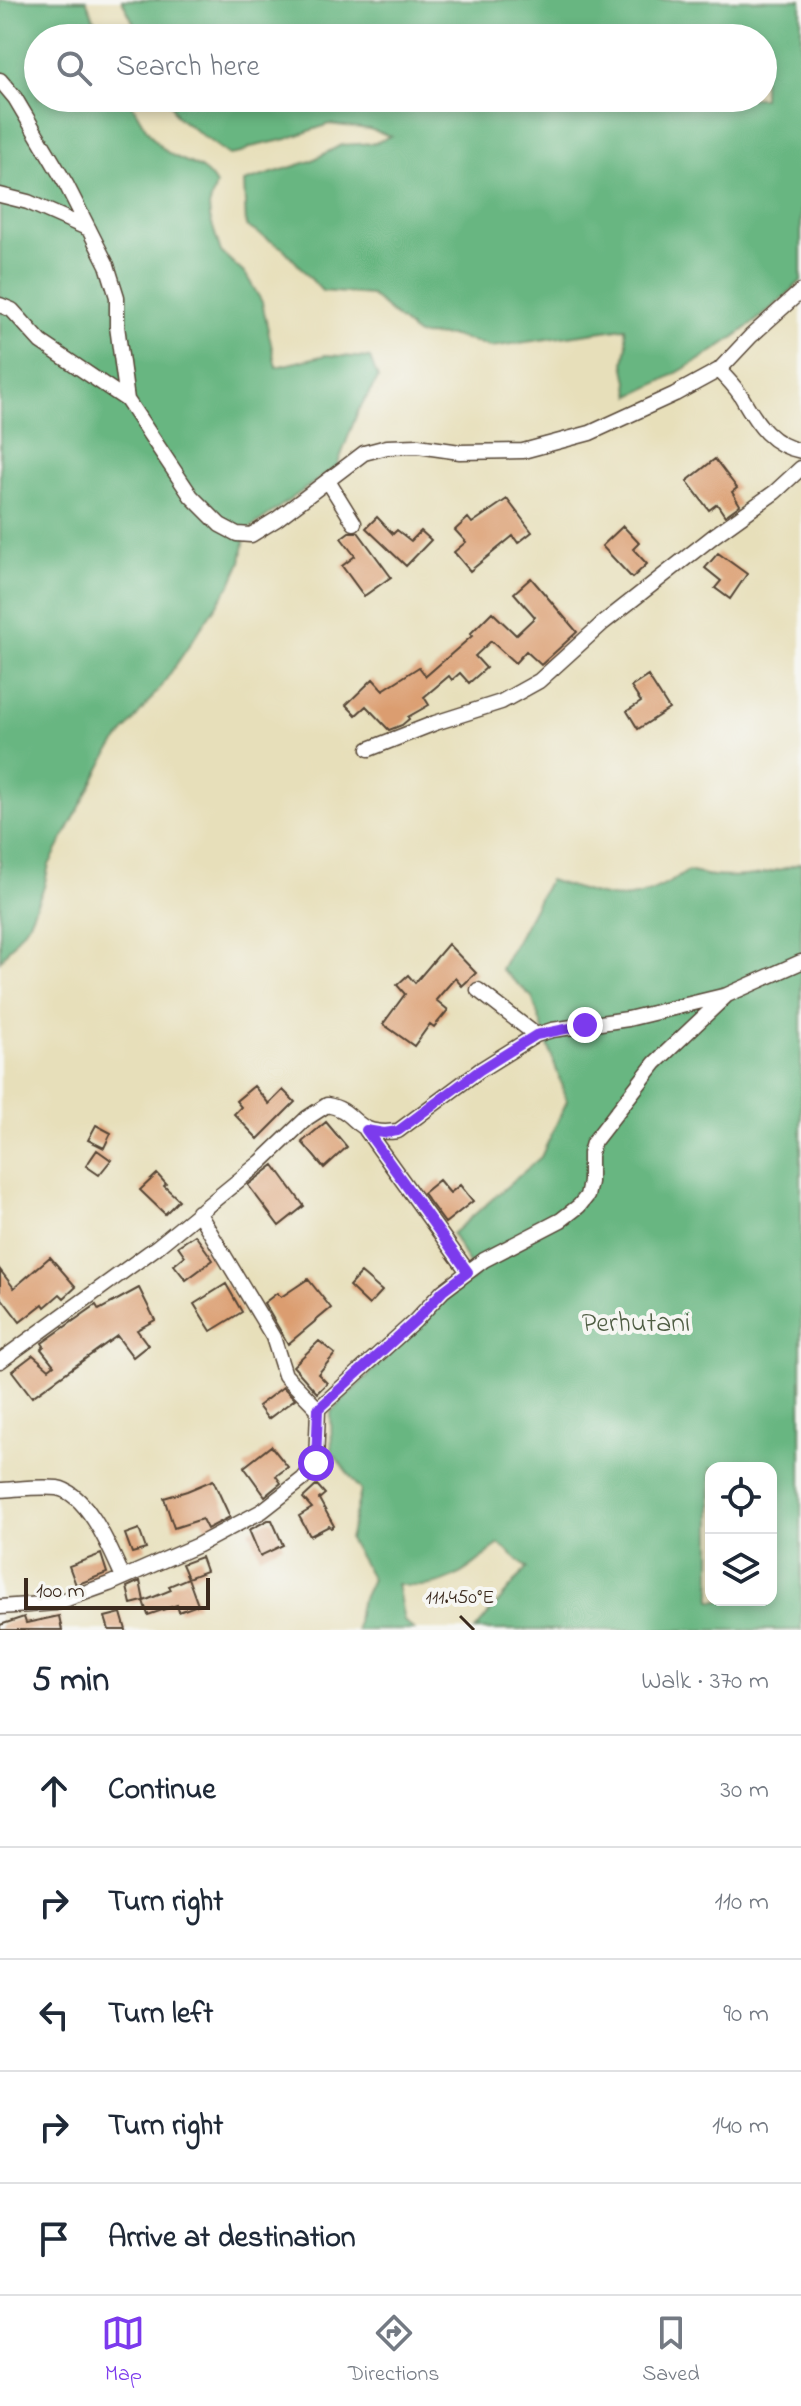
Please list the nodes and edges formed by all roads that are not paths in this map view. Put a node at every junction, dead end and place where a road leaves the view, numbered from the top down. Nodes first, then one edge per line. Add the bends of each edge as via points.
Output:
1 (0, 80) edge
2 (0, 195) edge
3 (89, 229) junction
4 (801, 291) edge
5 (0, 305) edge
6 (719, 370) junction
7 (127, 400) junction
8 (801, 451) edge
9 (801, 468) edge
10 (328, 481) junction
11 (354, 523) dead end
12 (369, 749) dead end
13 (801, 962) edge
14 (478, 990) dead end
15 (727, 995) junction
16 (536, 1035) junction
17 (366, 1130) junction
18 (198, 1212) junction
19 (468, 1272) junction
20 (0, 1361) edge
21 (318, 1409) junction
22 (0, 1490) edge
23 (123, 1577) junction
24 (0, 1607) edge

1 - 3 street via 25,114
2 - 3 street
3 - 7 street via 117,297
4 - 6 street
5 - 7 street via 12,310 41,342
6 - 8 street via 765,432
6 - 10 street via 554,445 489,452 387,447 364,453
7 - 10 street via 191,496 237,534 251,535
9 - 12 street via 603,623 539,681 501,702
10 - 11 street
13 - 15 street
14 - 16 street
15 - 16 street
15 - 19 street via 655,1063 593,1143 587,1196 579,1206
16 - 17 street via 398,1131
17 - 18 street via 339,1107 327,1105
17 - 19 street
18 - 20 street
18 - 21 street via 273,1337 285,1375
19 - 21 street
21 - 23 street via 316,1463 303,1479 232,1528
22 - 23 street via 60,1488 71,1494 90,1514
23 - 24 street via 56,1603

